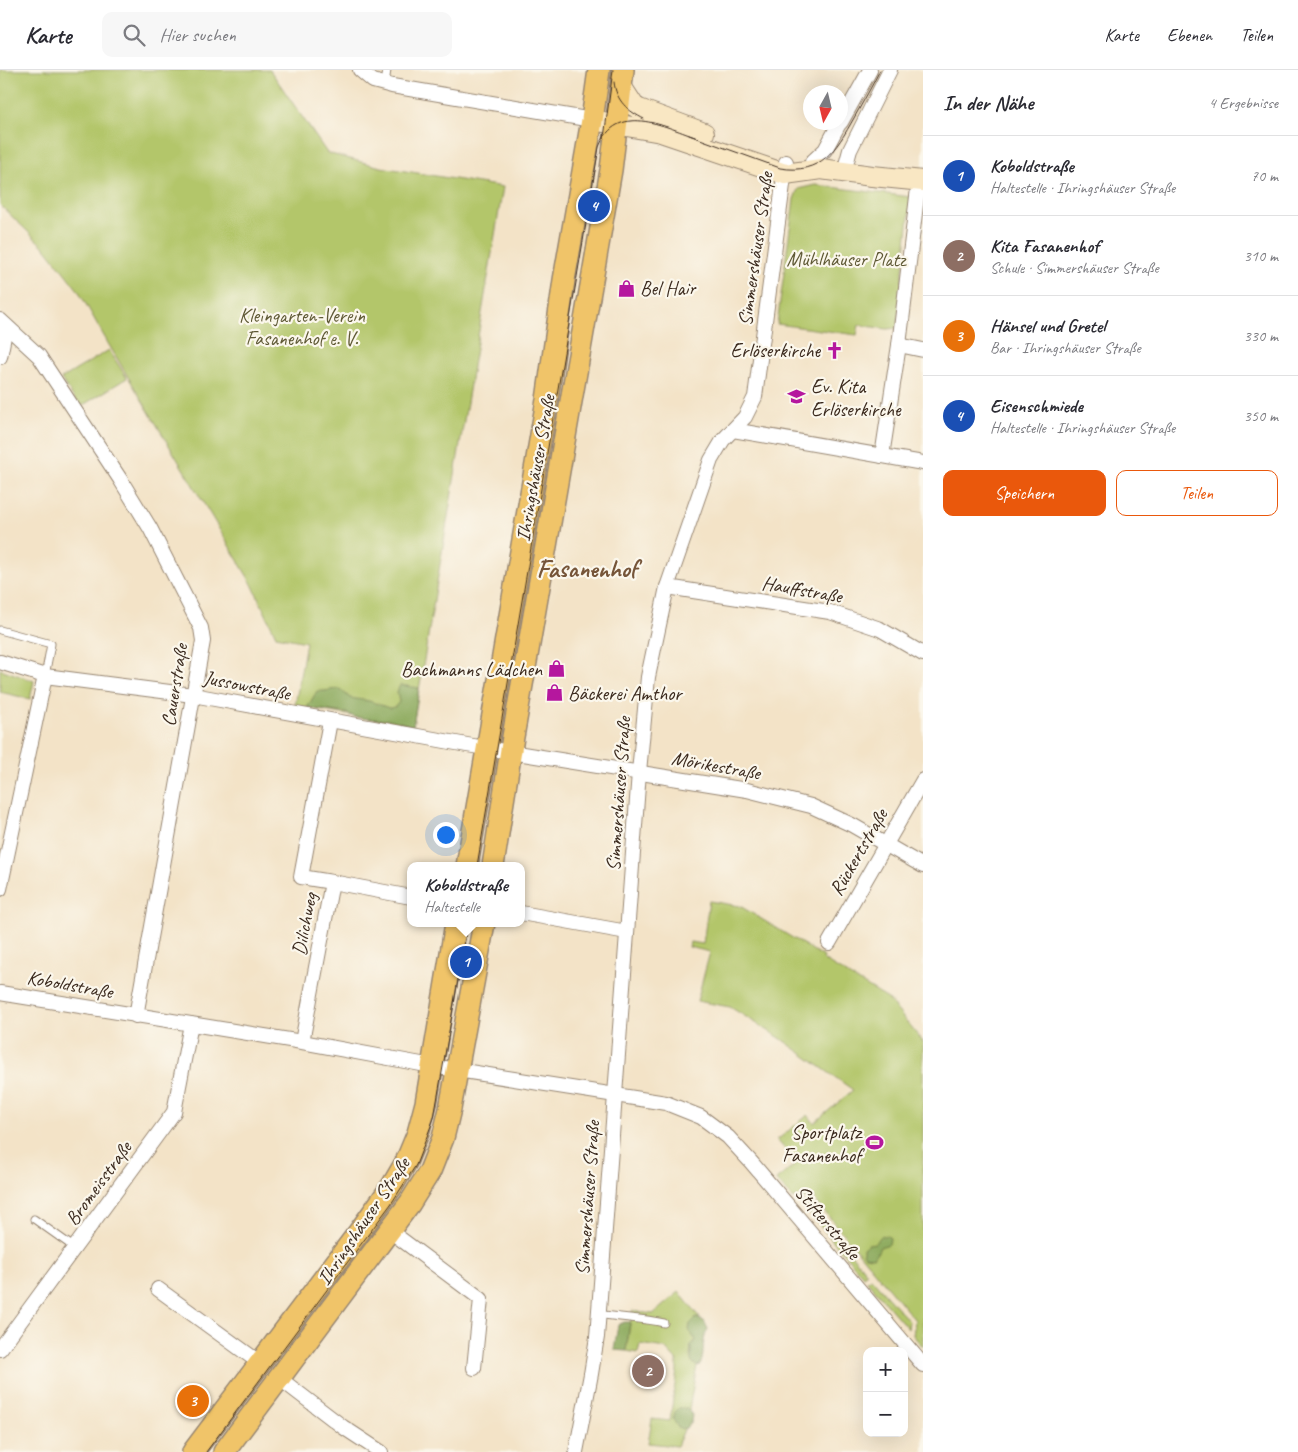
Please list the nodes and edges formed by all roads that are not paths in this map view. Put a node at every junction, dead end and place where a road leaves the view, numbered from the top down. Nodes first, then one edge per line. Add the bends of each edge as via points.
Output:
1 (360, 70) edge
2 (387, 70) edge
3 (599, 70) edge
4 (870, 70) edge
5 (890, 70) edge
6 (622, 78) edge
7 (385, 84) junction
8 (848, 108) edge
9 (625, 115) junction
10 (592, 120) junction
11 (835, 130) edge
12 (817, 165) junction
13 (786, 168) junction
14 (844, 172) junction
15 (921, 180) edge
16 (3, 323) edge
17 (899, 345) junction
18 (923, 350) edge
19 (0, 357) edge
20 (733, 430) junction
21 (882, 456) junction
22 (923, 462) edge
23 (667, 587) junction
24 (0, 630) edge
25 (923, 654) edge
26 (0, 662) edge
27 (45, 676) junction
28 (193, 695) junction
29 (330, 720) junction
30 (488, 748) junction
31 (510, 751) junction
32 (639, 772) junction
33 (923, 780) edge
34 (886, 844) junction
35 (467, 862) edge
36 (494, 862) edge
37 (923, 866) edge
38 (332, 882) junction
39 (0, 889) edge
40 (407, 896) edge
41 (525, 914) edge
42 (455, 927) edge
43 (483, 927) edge
44 (627, 932) junction
45 (828, 943) dead end
46 (0, 993) edge
47 (136, 1016) junction
48 (191, 1024) junction
49 (302, 1042) junction
50 (432, 1066) junction
51 (458, 1070) junction
52 (615, 1094) junction
53 (34, 1218) dead end
54 (390, 1231) junction
55 (75, 1248) junction
56 (158, 1289) dead end
57 (598, 1314) junction
58 (664, 1323) dead end
59 (0, 1349) edge
60 (260, 1363) junction
61 (923, 1365) edge
62 (474, 1368) dead end
63 (279, 1378) junction
64 (193, 1452) edge
65 (224, 1452) edge
66 (381, 1452) edge
67 (576, 1452) edge

1 - 7 street via 373,81
2 - 7 lane
3 - 10 main road, Ihringshäuser Straße
4 - 8 street
5 - 14 street via 850,150
6 - 9 main road, Ihringshäuser Straße
7 - 10 street
9 - 10 street
9 - 13 street
9 - 13 street via 661,132
9 - 31 main road, Ihringshäuser Straße via 611,170
10 - 30 main road, Ihringshäuser Straße
11 - 12 street
12 - 13 street
12 - 14 street
13 - 20 street, Simmershäuser Straße via 755,397 745,417
14 - 15 street
15 - 17 street
16 - 19 street
16 - 28 street, Cauerstraße via 39,356 150,528 201,628 203,641
17 - 18 street
17 - 21 street
20 - 21 street
20 - 23 street, Simmershäuser Straße via 722,440 711,460
21 - 22 street
23 - 25 street, Hauffstraße via 830,612 880,629
23 - 32 street, Simmershäuser Straße via 648,677
24 - 27 lane via 51,644
26 - 27 street, Jussowstraße
27 - 28 street, Jussowstraße
27 - 39 street
28 - 29 street, Jussowstraße
28 - 47 street, Cauerstraße
29 - 30 street, Jussowstraße
29 - 38 street, Dilichweg via 301,877
30 - 31 street, Mörikestraße
30 - 35 main road, Ihringshäuser Straße
31 - 32 street, Mörikestraße
31 - 36 main road, Ihringshäuser Straße
32 - 34 street, Mörikestraße via 747,790 811,806
32 - 44 street, Simmershäuser Straße
33 - 34 street, Rückertstraße
34 - 37 street, Mörikestraße
34 - 45 street, Rückertstraße
38 - 40 street
38 - 49 street, Dilichweg
41 - 44 street
42 - 50 main road, Ihringshäuser Straße
43 - 51 main road, Ihringshäuser Straße
44 - 52 street, Simmershäuser Straße
46 - 47 street, Koboldstraße
47 - 48 street, Koboldstraße
48 - 49 street, Koboldstraße
48 - 55 street, Bromeisstraße via 174,1112
49 - 50 street, Koboldstraße
50 - 51 street, Koboldstraße
50 - 60 main road, Ihringshäuser Straße via 418,1133 406,1162 359,1232
51 - 52 street, Stifterstraße
51 - 54 main road, Ihringshäuser Straße via 443,1138 430,1171
52 - 57 street, Simmershäuser Straße
52 - 61 street, Stifterstraße via 666,1103 701,1117 728,1137
53 - 55 lane
54 - 62 street via 481,1299
54 - 63 main road, Ihringshäuser Straße
55 - 59 street, Bromeisstraße
56 - 60 street
57 - 58 lane
57 - 67 street, Simmershäuser Straße via 591,1374
60 - 64 main road, Ihringshäuser Straße
63 - 65 main road, Ihringshäuser Straße
63 - 66 street

